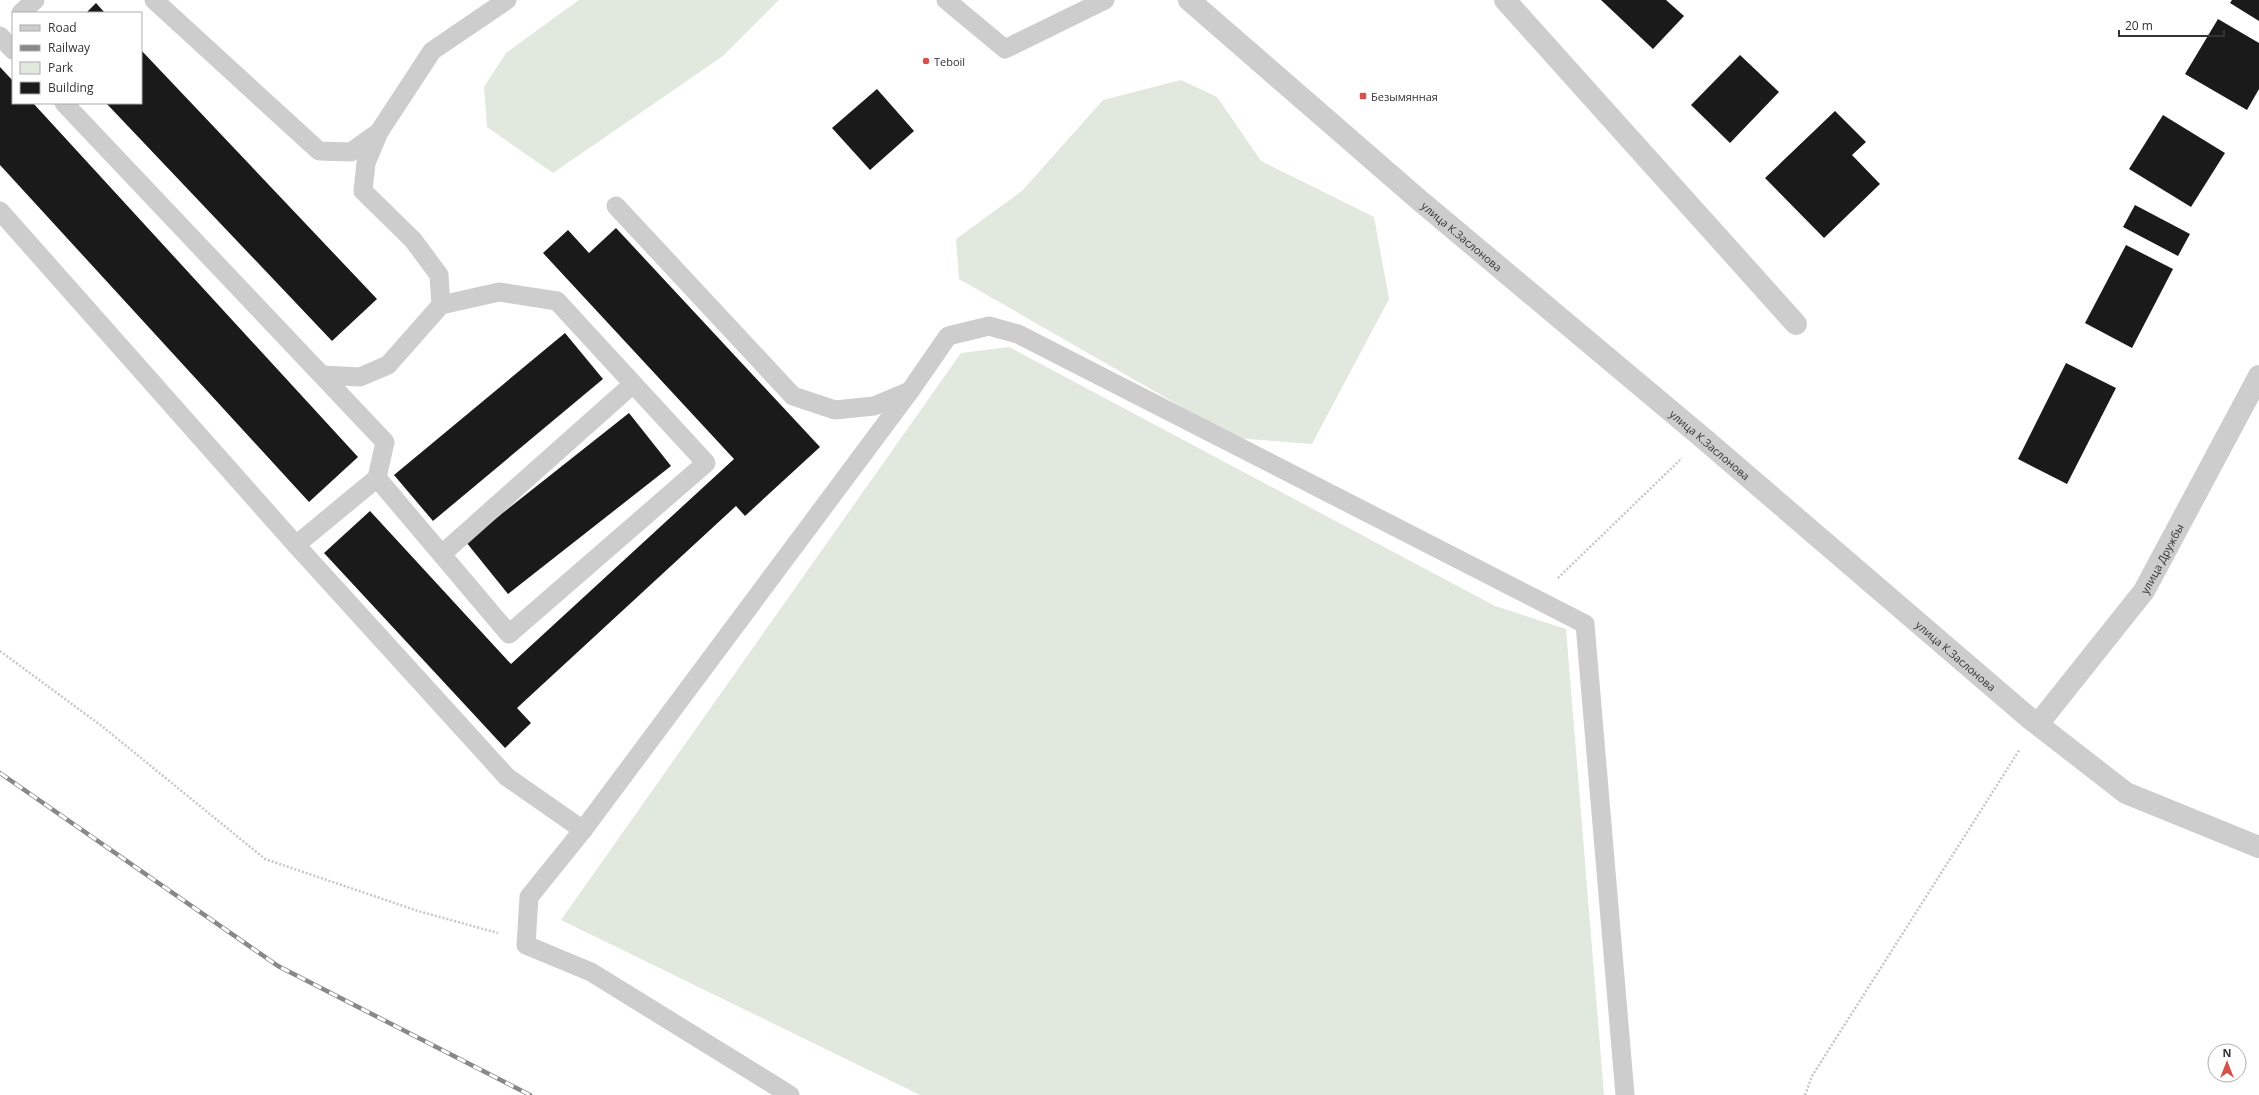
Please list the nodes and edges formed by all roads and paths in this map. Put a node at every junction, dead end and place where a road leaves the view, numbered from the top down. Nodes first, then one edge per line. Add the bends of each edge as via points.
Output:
1 (35, 0) edge
2 (154, 0) edge
3 (506, 0) edge
4 (946, 0) edge
5 (1105, 0) edge
6 (1189, 0) edge
7 (1505, 0) edge
8 (21, 12) edge
9 (12, 21) edge
10 (0, 31) edge
11 (0, 36) edge
12 (12, 49) edge
13 (65, 104) edge
14 (379, 132) junction
15 (616, 206) dead end
16 (0, 211) edge
17 (441, 304) junction
18 (1796, 324) dead end
19 (322, 375) junction
20 (2259, 376) edge
21 (633, 384) junction
22 (910, 391) junction
23 (1703, 438) junction
24 (377, 478) junction
25 (296, 545) junction
26 (442, 554) junction
27 (1536, 600) junction
28 (0, 651) edge
29 (2038, 724) junction
30 (582, 830) junction
31 (2259, 847) edge
32 (526, 945) junction
33 (790, 1095) edge
34 (1625, 1095) edge
35 (1805, 1095) edge

1 - 8 lane
2 - 14 lane via 319,151 351,152
3 - 14 lane via 432,52
4 - 5 lane via 1004,49
6 - 23 street, улица К.Заслонова via 1418,199
7 - 18 street
9 - 10 lane
11 - 12 lane
13 - 19 lane
14 - 17 lane via 366,163 363,191 413,240 439,275
15 - 22 lane via 793,396 834,410 874,406
16 - 25 lane
17 - 19 lane via 388,365 360,377
17 - 21 lane via 499,292 557,301
19 - 24 lane via 385,442
20 - 29 street, улица Дружбы via 2144,591
21 - 26 lane
21 - 26 lane via 706,463 509,634
22 - 27 lane via 948,336 988,326 1018,334
22 - 30 lane
23 - 27 path
23 - 29 street, улица К.Заслонова
24 - 25 lane
24 - 26 lane
25 - 30 lane via 507,777
27 - 34 lane via 1585,624
28 - 32 path via 104,727 265,859 418,911 488,929
29 - 31 street, улица К.Заслонова via 2126,793
29 - 35 path via 1812,1076
30 - 32 lane via 529,897
32 - 33 lane via 591,972

